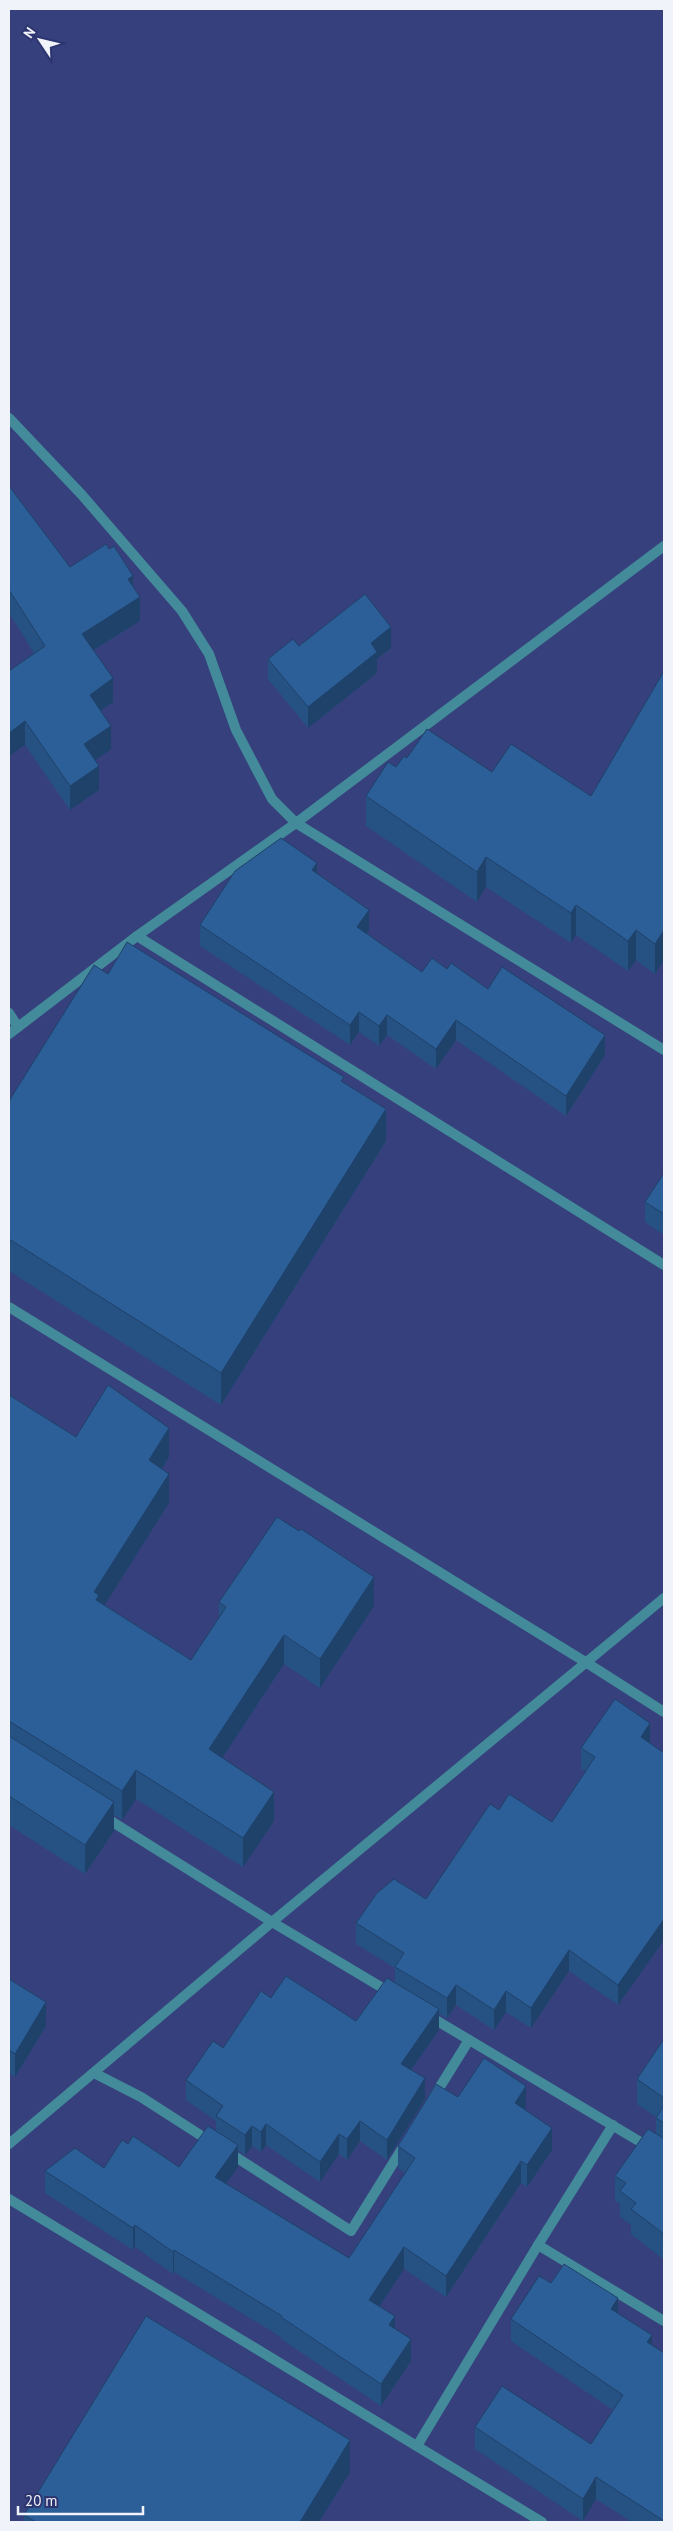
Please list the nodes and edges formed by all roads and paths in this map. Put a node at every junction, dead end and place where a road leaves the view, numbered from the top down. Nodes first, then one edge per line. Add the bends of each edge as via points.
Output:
1 (9, 418) edge
2 (664, 546) edge
3 (296, 823) junction
4 (137, 936) junction
5 (9, 1013) edge
6 (18, 1027) junction
7 (9, 1034) edge
8 (664, 1050) edge
9 (664, 1265) edge
10 (9, 1307) edge
11 (664, 1598) edge
12 (587, 1663) junction
13 (664, 1712) edge
14 (92, 1809) edge
15 (272, 1922) junction
16 (401, 2000) edge
17 (418, 2010) edge
18 (469, 2040) junction
19 (94, 2073) junction
20 (428, 2106) edge
21 (613, 2125) junction
22 (413, 2131) edge
23 (9, 2144) edge
24 (664, 2156) edge
25 (9, 2199) edge
26 (538, 2245) junction
27 (664, 2321) edge
28 (417, 2446) junction
29 (542, 2522) edge

1 - 3 street via 82,495 182,611 209,654 236,730 272,799
2 - 3 street
3 - 4 street
3 - 8 street
4 - 6 street
4 - 9 street
5 - 6 street
6 - 7 street
10 - 12 street
11 - 12 street
12 - 13 street
12 - 15 street
14 - 15 street
15 - 16 street
15 - 19 street
17 - 18 street
18 - 20 street
18 - 21 street
19 - 22 street via 140,2096 351,2231
19 - 23 street
21 - 24 street
21 - 26 street
25 - 28 street
26 - 27 street
26 - 28 street
28 - 29 street

